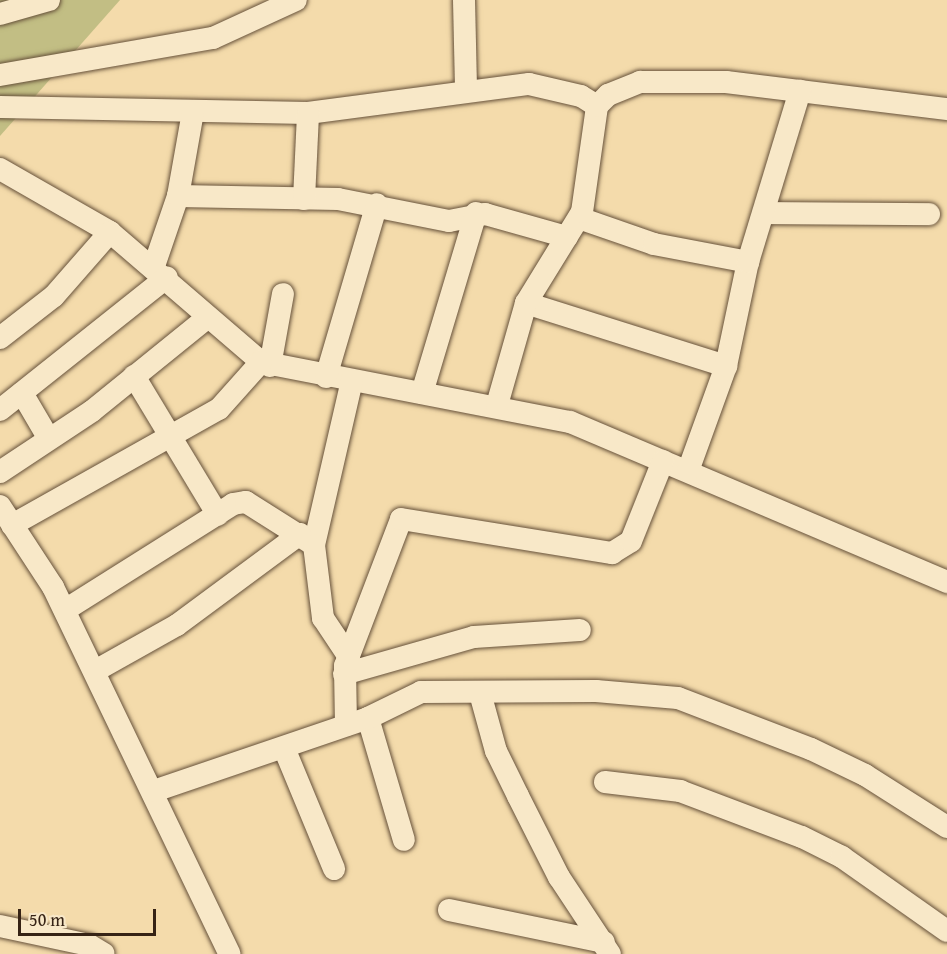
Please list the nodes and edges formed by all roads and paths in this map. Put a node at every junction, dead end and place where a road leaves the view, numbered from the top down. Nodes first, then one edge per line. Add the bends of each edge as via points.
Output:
1 (46, 0) edge
2 (296, 0) edge
3 (464, 0) edge
4 (0, 14) edge
5 (0, 75) edge
6 (466, 90) junction
7 (800, 91) junction
8 (597, 106) junction
9 (0, 107) edge
10 (947, 109) edge
11 (194, 112) junction
12 (308, 113) junction
13 (0, 169) edge
14 (178, 196) junction
15 (304, 199) junction
16 (377, 204) junction
17 (476, 213) junction
18 (766, 213) junction
19 (929, 214) dead end
20 (573, 227) junction
21 (110, 232) junction
22 (748, 262) junction
23 (160, 272) junction
24 (283, 294) dead end
25 (526, 303) junction
26 (208, 317) junction
27 (0, 338) edge
28 (266, 364) junction
29 (726, 366) junction
30 (134, 376) junction
31 (326, 377) junction
32 (352, 381) junction
33 (22, 393) junction
34 (422, 393) junction
35 (497, 405) junction
36 (0, 410) edge
37 (170, 436) junction
38 (49, 439) junction
39 (663, 461) junction
40 (688, 471) junction
41 (0, 472) edge
42 (218, 515) junction
43 (6, 516) edge
44 (307, 540) junction
45 (947, 582) edge
46 (65, 610) junction
47 (580, 630) dead end
48 (347, 665) junction
49 (94, 671) junction
50 (480, 693) junction
51 (368, 718) junction
52 (346, 725) junction
53 (284, 747) junction
54 (605, 782) dead end
55 (154, 790) junction
56 (947, 827) edge
57 (404, 840) dead end
58 (334, 869) dead end
59 (449, 910) dead end
60 (0, 926) edge
61 (947, 931) edge
62 (79, 948) edge
63 (607, 948) edge
64 (104, 954) edge
65 (230, 954) edge

1 - 4 street
2 - 5 street via 213,38
3 - 6 street
6 - 8 street via 546,85
6 - 12 street
7 - 8 street via 726,82 640,82
7 - 10 street
7 - 18 street
8 - 20 street via 587,196
9 - 11 street
11 - 12 street
11 - 14 street
12 - 15 street
13 - 21 street
14 - 15 street
14 - 23 street
15 - 16 street
16 - 17 street via 440,220
16 - 31 street
17 - 20 street
17 - 34 street
18 - 19 street
18 - 22 street
20 - 22 street
20 - 25 street
21 - 23 street
21 - 27 street via 54,296
22 - 29 street
23 - 26 street
23 - 33 street
24 - 28 street
25 - 29 street
25 - 35 street
26 - 28 street
26 - 30 street
28 - 31 street
28 - 37 street via 231,399
29 - 40 street
30 - 37 street
30 - 38 street
31 - 32 street
32 - 34 street
32 - 44 street
33 - 36 street
33 - 38 street
34 - 35 street
35 - 39 street via 570,422
37 - 42 street
37 - 43 street
38 - 41 street
39 - 40 street
39 - 48 street via 631,541 612,553 401,519
40 - 45 street
42 - 44 street via 246,502
42 - 46 street
43 - 46 street
44 - 48 street via 323,618
44 - 49 street via 177,625
46 - 49 street
47 - 48 street via 474,637
48 - 52 street
49 - 55 street
50 - 51 street via 421,692
50 - 56 street via 596,691 678,698 822,754
50 - 63 street via 496,751 559,877
51 - 52 street
51 - 57 street
52 - 53 street
53 - 55 street
53 - 58 street
54 - 61 street via 680,791 802,837 842,857
55 - 65 street
59 - 63 street
60 - 62 street
62 - 64 street

